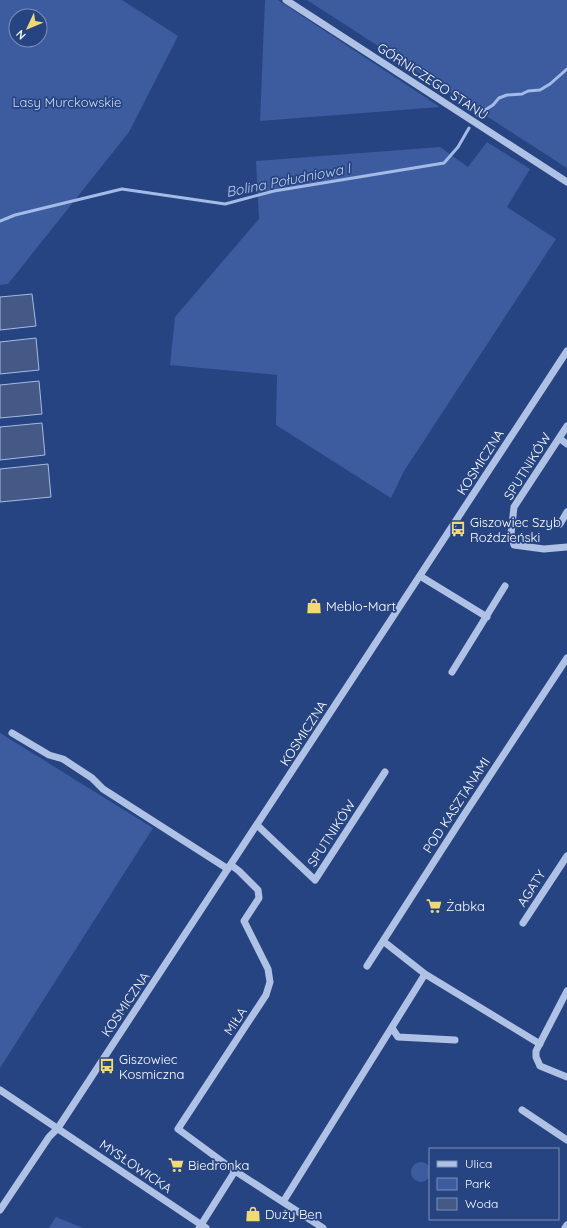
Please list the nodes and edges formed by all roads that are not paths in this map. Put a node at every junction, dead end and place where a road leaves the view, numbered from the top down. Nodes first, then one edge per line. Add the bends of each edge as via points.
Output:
1 (286, 0) edge
2 (567, 182) edge
3 (567, 351) edge
4 (567, 426) edge
5 (559, 438) junction
6 (567, 444) edge
7 (567, 512) edge
8 (560, 524) dead end
9 (567, 547) edge
10 (420, 576) junction
11 (505, 586) dead end
12 (487, 617) junction
13 (567, 658) edge
14 (452, 672) dead end
15 (12, 732) dead end
16 (385, 772) dead end
17 (257, 825) junction
18 (567, 856) edge
19 (230, 867) junction
20 (560, 867) junction
21 (567, 872) edge
22 (523, 923) dead end
23 (383, 941) junction
24 (367, 966) dead end
25 (425, 974) junction
26 (567, 992) edge
27 (392, 1028) junction
28 (455, 1040) dead end
29 (540, 1044) junction
30 (567, 1077) edge
31 (0, 1090) edge
32 (522, 1110) dead end
33 (58, 1128) junction
34 (567, 1140) edge
35 (235, 1171) junction
36 (283, 1202) junction
37 (0, 1210) edge
38 (567, 1225) edge
39 (202, 1227) edge
40 (323, 1228) edge
41 (565, 1228) edge

1 - 2 street, GÓRNICZEGO STANU
3 - 10 street, KOSMICZNA
4 - 5 street, SPUTNIKÓW
5 - 6 street
5 - 9 street, SPUTNIKÓW via 514,506 511,534 514,545 544,549
7 - 8 street
10 - 12 street
10 - 17 street, KOSMICZNA
11 - 12 street
12 - 14 street
13 - 23 street, POD KASZTANAMI
15 - 19 street via 49,755 63,759 92,778 103,789
16 - 17 street, SPUTNIKÓW via 315,880
17 - 19 street, KOSMICZNA
18 - 20 street, AGATY
19 - 33 street, KOSMICZNA
19 - 35 street, MIŁA via 239,871 258,890 259,898 244,921 268,969 270,982 266,995 178,1129
20 - 21 street, AGATY
20 - 22 street, AGATY
23 - 24 street, POD KASZTANAMI
23 - 25 street
25 - 27 street
25 - 29 street
26 - 29 street
27 - 28 street via 398,1037
27 - 36 street
29 - 30 street via 536,1051 540,1066
31 - 33 street, MYSŁOWICKA
32 - 34 street
33 - 37 street
33 - 39 street, MYSŁOWICKA
35 - 36 street, MIŁA
35 - 39 street
36 - 40 street, MIŁA
38 - 41 street

